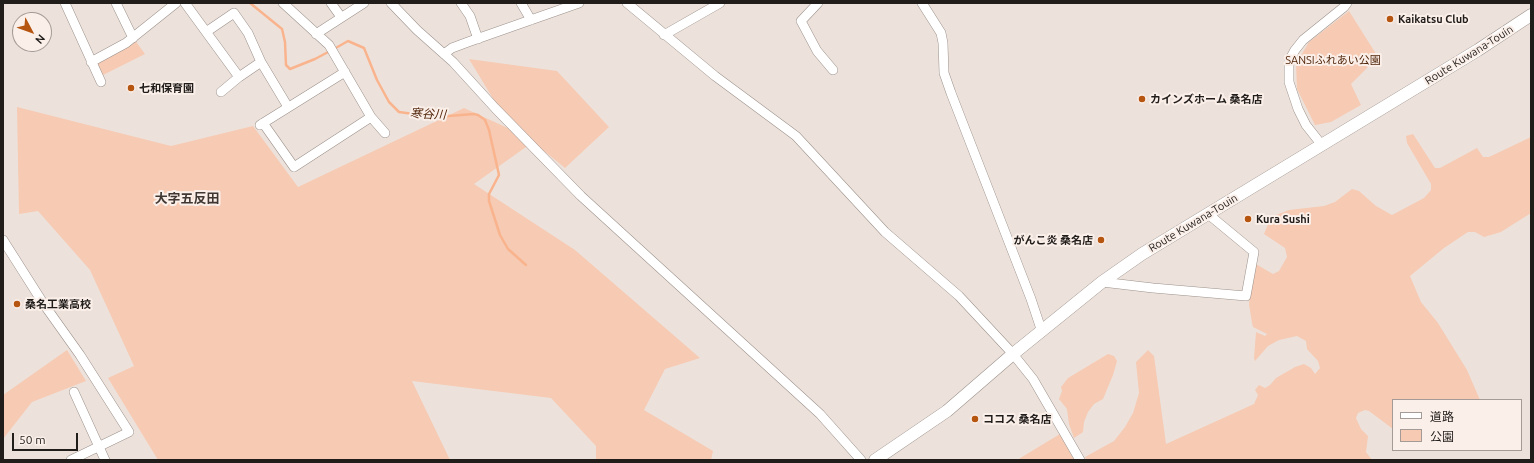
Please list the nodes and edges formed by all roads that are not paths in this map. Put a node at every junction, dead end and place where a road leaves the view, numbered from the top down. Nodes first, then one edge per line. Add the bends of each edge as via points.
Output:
1 (65, 3) edge
2 (116, 3) edge
3 (176, 3) edge
4 (185, 3) edge
5 (282, 3) edge
6 (331, 3) edge
7 (364, 3) edge
8 (391, 3) edge
9 (461, 3) edge
10 (521, 3) edge
11 (579, 3) edge
12 (627, 3) edge
13 (720, 3) edge
14 (818, 3) edge
15 (922, 3) edge
16 (1347, 3) edge
17 (1531, 15) edge
18 (341, 17) junction
19 (531, 20) junction
20 (206, 32) junction
21 (316, 34) junction
22 (664, 34) junction
23 (133, 38) junction
24 (478, 38) junction
25 (444, 54) junction
26 (91, 62) junction
27 (261, 62) junction
28 (834, 70) dead end
29 (345, 72) junction
30 (239, 77) junction
31 (101, 82) dead end
32 (221, 92) dead end
33 (288, 108) junction
34 (371, 117) junction
35 (385, 133) dead end
36 (1321, 144) junction
37 (1208, 214) junction
38 (3, 240) edge
39 (1102, 282) junction
40 (1042, 332) junction
41 (1013, 354) junction
42 (74, 392) dead end
43 (99, 447) junction
44 (71, 460) edge
45 (105, 460) edge
46 (861, 460) edge
47 (875, 460) edge
48 (1080, 460) edge

1 - 26 street
2 - 23 street
3 - 23 street
4 - 20 street
5 - 21 street
6 - 18 street
7 - 18 street
8 - 25 street
9 - 24 street via 470,16
10 - 19 street
11 - 19 street
12 - 22 street
13 - 22 street
14 - 28 street via 801,21 817,51
15 - 40 street via 941,33 944,73 950,93 1032,299
16 - 36 street via 1303,40 1289,61 1289,82 1298,109 1306,125
17 - 36 main road, Route Kuwana-Touin via 1478,50
18 - 21 street
19 - 24 street
20 - 27 street via 234,13 248,33
20 - 30 street
21 - 29 street via 332,49
22 - 41 street via 715,76 796,136 885,232 959,296
23 - 26 street
24 - 25 street via 452,48
25 - 46 street via 581,196 820,414
26 - 31 street
27 - 30 street
27 - 33 street
29 - 33 street
29 - 34 street
30 - 32 street
33 - 34 street via 261,124 294,167
34 - 35 street
36 - 37 main road, Route Kuwana-Touin
37 - 39 main road, Route Kuwana-Touin
37 - 39 street via 1254,252 1246,296
38 - 43 street via 129,432
39 - 40 main road, Route Kuwana-Touin
40 - 41 main road, Route Kuwana-Touin
41 - 47 main road, Route Kuwana-Touin via 947,411
41 - 48 street via 1033,380
42 - 43 street
43 - 44 street
43 - 45 street

